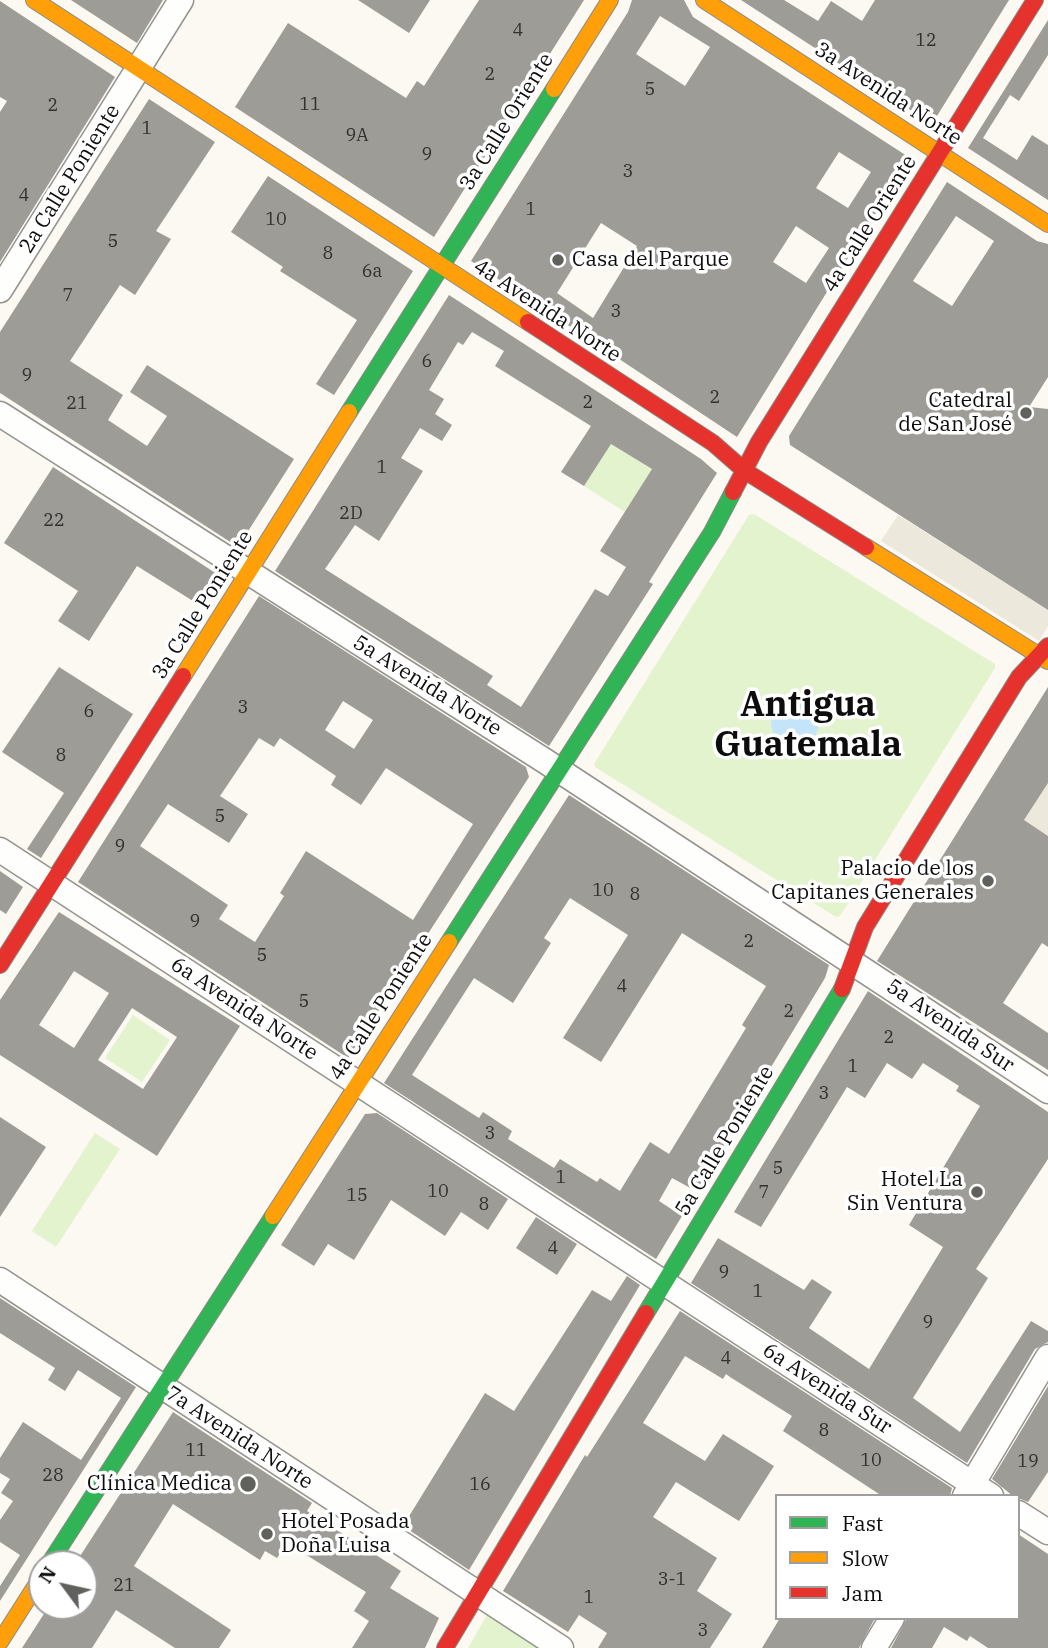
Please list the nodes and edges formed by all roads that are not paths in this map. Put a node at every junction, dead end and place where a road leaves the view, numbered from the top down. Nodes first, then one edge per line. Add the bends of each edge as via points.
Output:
1 (34, 0) edge
2 (181, 0) edge
3 (610, 0) edge
4 (704, 0) edge
5 (1035, 0) edge
6 (139, 69) junction
7 (939, 153) junction
8 (1048, 224) edge
9 (440, 267) junction
10 (0, 290) edge
11 (0, 414) edge
12 (745, 471) junction
13 (248, 572) junction
14 (1045, 654) edge
15 (559, 769) junction
16 (0, 850) edge
17 (52, 884) junction
18 (852, 960) junction
19 (0, 965) edge
20 (357, 1082) junction
21 (1048, 1091) edge
22 (0, 1280) edge
23 (664, 1282) junction
24 (1048, 1357) edge
25 (161, 1387) junction
26 (976, 1492) edge
27 (1020, 1514) edge
28 (1048, 1532) edge
29 (59, 1550) edge
30 (478, 1595) junction
31 (28, 1598) edge
32 (891, 1620) edge
33 (0, 1642) edge
34 (445, 1648) edge
35 (561, 1648) edge
36 (874, 1648) edge

1 - 6 main road, 4a Avenida Norte
2 - 6 street, 2a Calle Poniente
3 - 9 main road, 3a Calle Oriente
4 - 7 main road, 3a Avenida Norte
5 - 7 main road, 4a Calle Oriente
6 - 9 main road, 4a Avenida Norte
6 - 10 street, 2a Calle Poniente
7 - 8 main road, 3a Avenida Norte
7 - 12 main road, 4a Calle Oriente
9 - 12 main road, 4a Avenida Norte via 713,443
9 - 13 main road, 3a Calle Poniente
11 - 13 street, 5a Avenida Norte
12 - 14 main road, 4a Avenida Norte
12 - 15 main road, 4a Calle Poniente via 712,532
13 - 15 street, 5a Avenida Norte
13 - 17 main road, 3a Calle Poniente
14 - 18 main road, 5a Calle Poniente via 1019,677 865,927
15 - 18 street, 5a Avenida Norte
15 - 20 main road, 4a Calle Poniente
16 - 17 street, 6a Avenida Norte
17 - 19 main road, 3a Calle Poniente
17 - 20 street, 6a Avenida Norte
18 - 21 street, 5a Avenida Sur
18 - 23 main road, 5a Calle Poniente via 843,987
20 - 23 street, 6a Avenida Norte
20 - 25 main road, 4a Calle Poniente
22 - 25 street, 7a Avenida Norte
23 - 26 street, 6a Avenida Sur
23 - 30 main road, 5a Calle Poniente
24 - 26 street
25 - 29 main road, 4a Calle Poniente
25 - 30 street, 7a Avenida Norte
27 - 28 street
30 - 34 main road, 5a Calle Poniente
30 - 35 street, 7a Avenida Norte
31 - 33 main road
32 - 36 street

